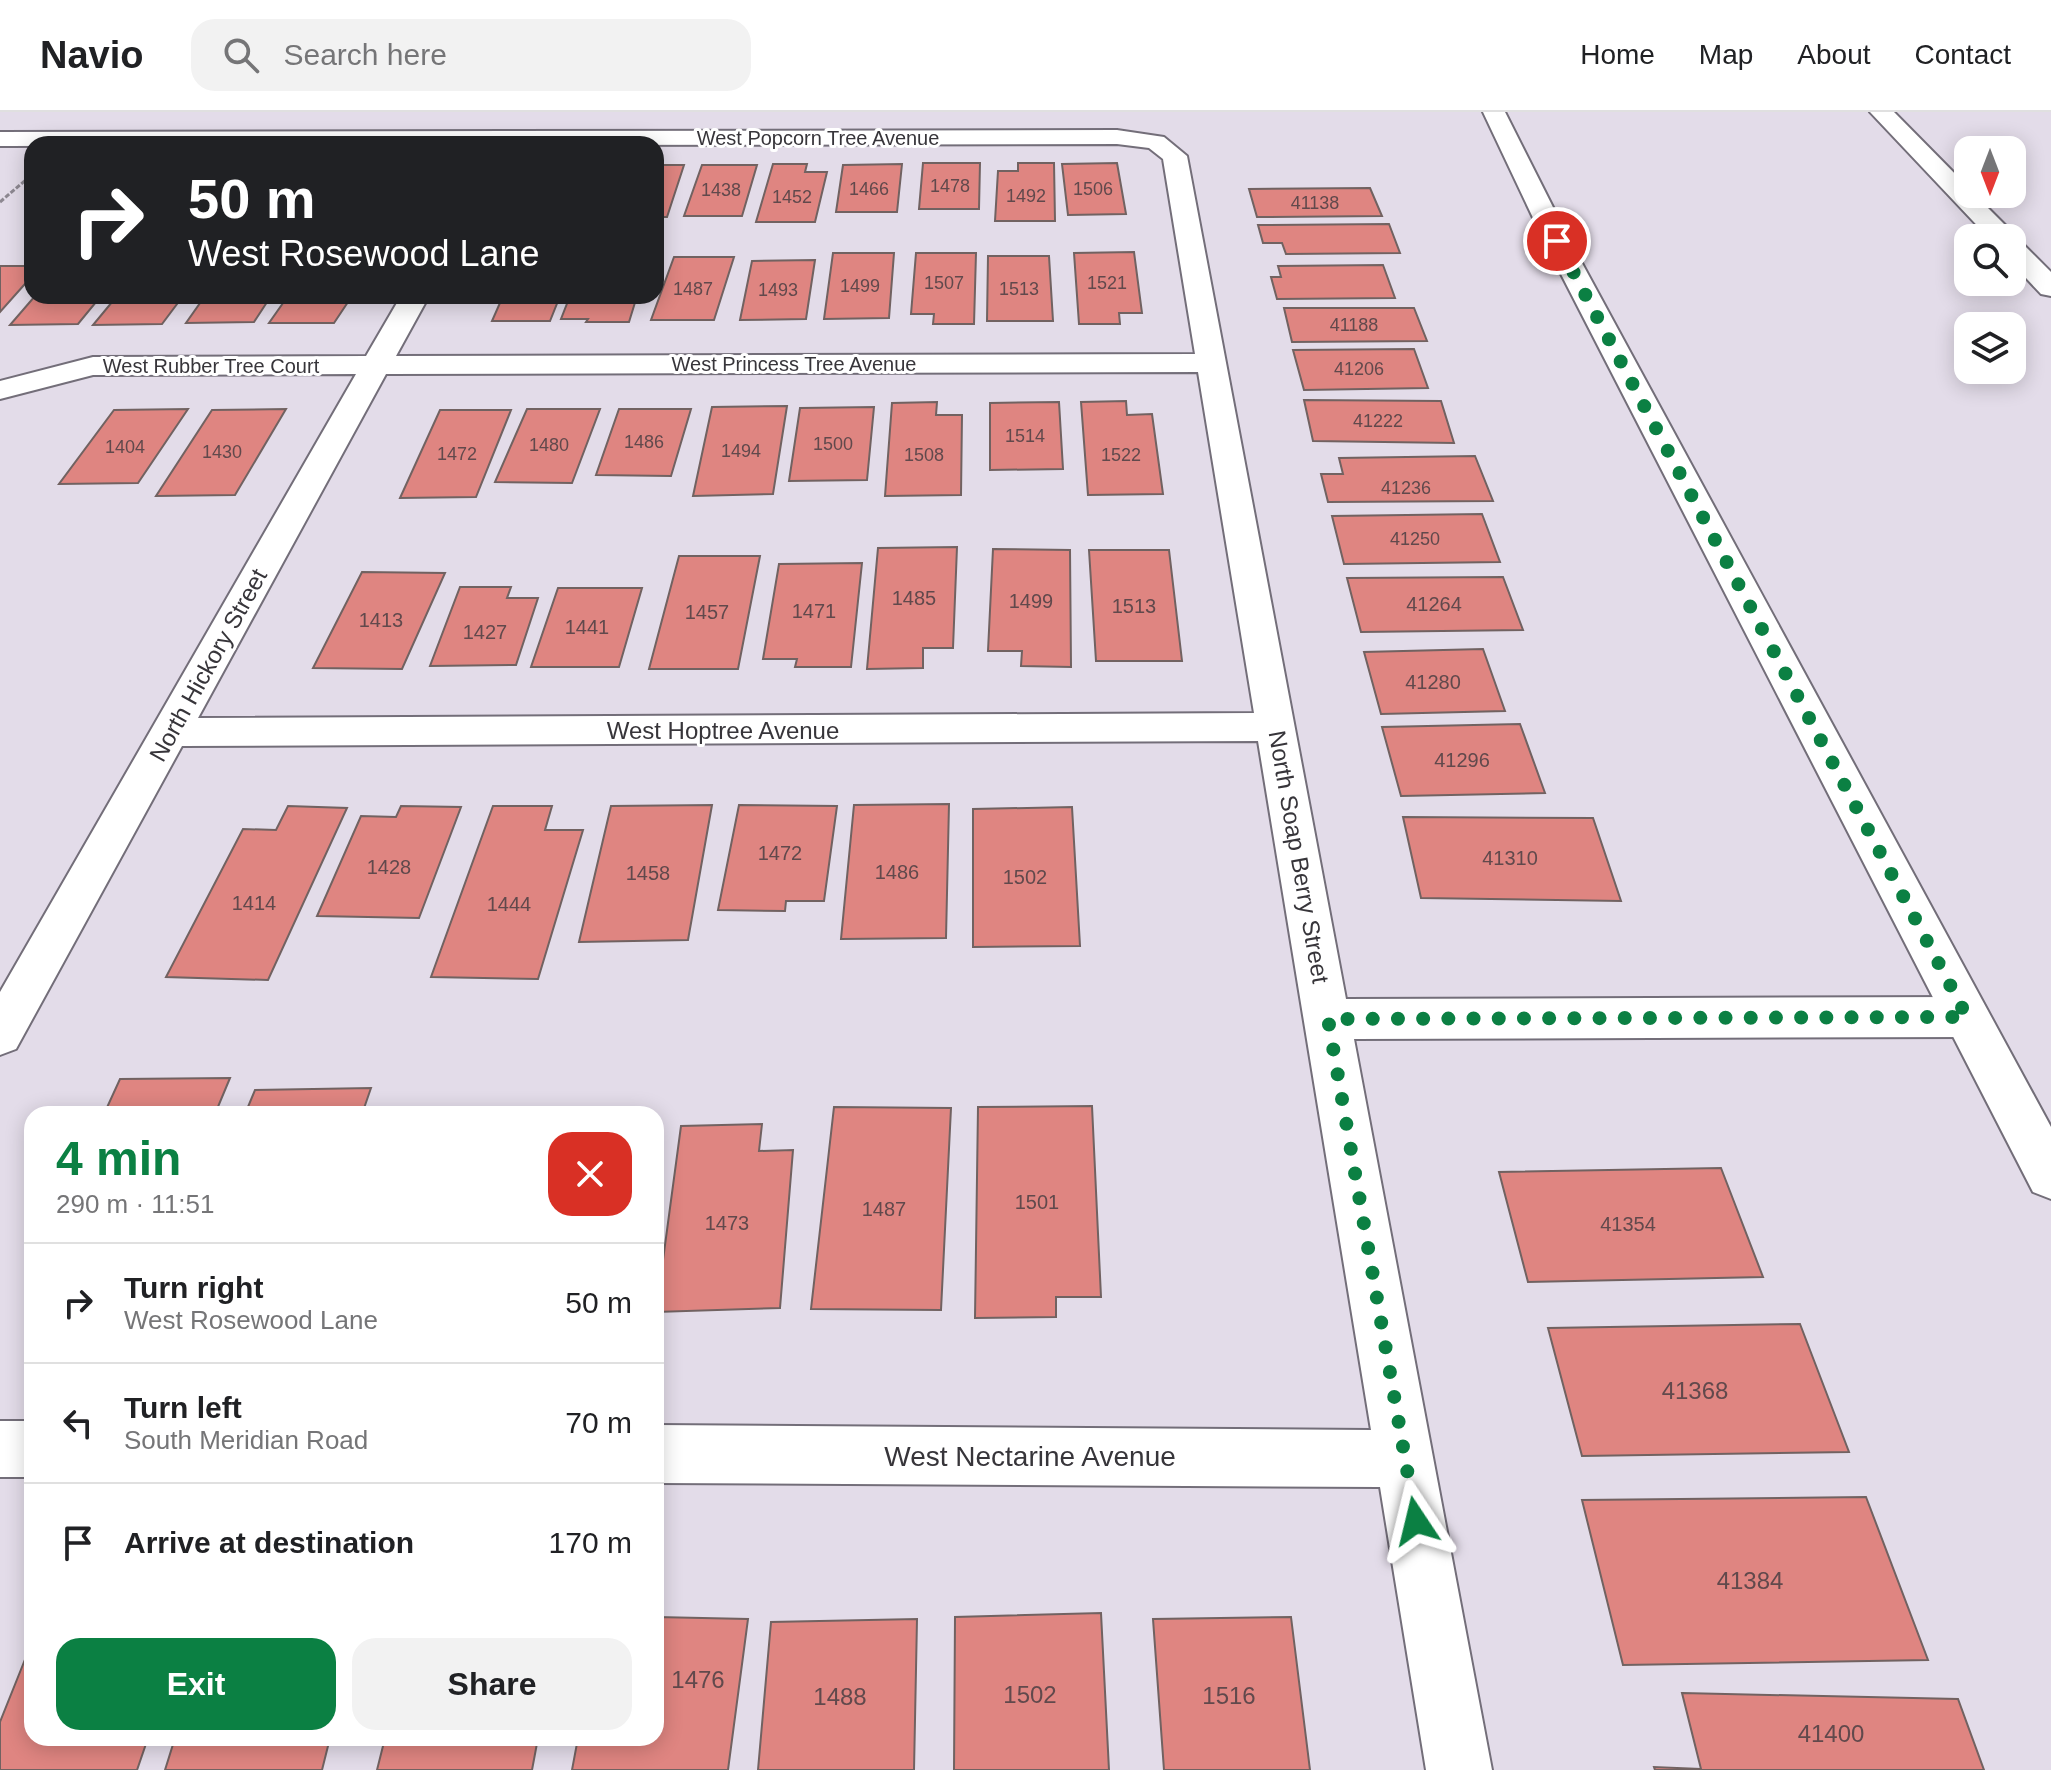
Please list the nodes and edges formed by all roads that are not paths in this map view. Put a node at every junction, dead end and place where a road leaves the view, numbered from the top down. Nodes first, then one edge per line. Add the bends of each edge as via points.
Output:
1 (1494, 112) edge
2 (1881, 112) edge
3 (0, 139) edge
4 (24, 139) edge
5 (664, 140) edge
6 (1156, 142) joint
7 (1989, 224) edge
8 (2026, 262) edge
9 (2051, 288) edge
10 (410, 304) edge
11 (1212, 363) junction
12 (376, 365) junction
13 (0, 390) edge
14 (1276, 727) junction
15 (170, 732) junction
16 (1967, 1017) junction
17 (1328, 1019) junction
18 (0, 1035) edge
19 (2051, 1176) edge
20 (0, 1449) edge
21 (24, 1449) edge
22 (664, 1454) edge
23 (1405, 1459) junction
24 (1459, 1770) edge

1 - 16 street
2 - 7 street
3 - 4 street, West Popcorn Tree Avenue
5 - 6 street, West Popcorn Tree Avenue via 1117,137
6 - 11 street, North Soap Berry Street via 1175,156
8 - 9 street
10 - 12 street, North Hickory Street
11 - 12 street, West Princess Tree Avenue
11 - 14 street, North Soap Berry Street
12 - 13 street, West Rubber Tree Court via 93,366
12 - 15 street, North Hickory Street
14 - 15 street, West Hoptree Avenue
14 - 17 street, North Soap Berry Street
15 - 18 street, North Hickory Street
16 - 17 street
16 - 19 street
17 - 23 street, North Soap Berry Street
20 - 21 street
22 - 23 street, West Nectarine Avenue
23 - 24 street, North Soap Berry Street

